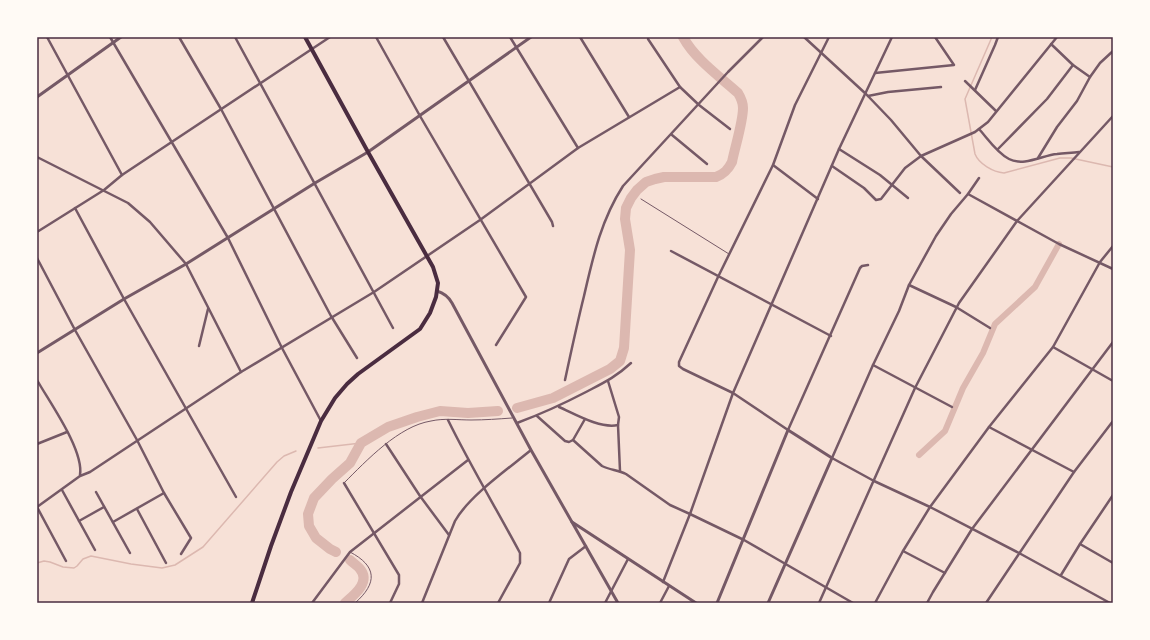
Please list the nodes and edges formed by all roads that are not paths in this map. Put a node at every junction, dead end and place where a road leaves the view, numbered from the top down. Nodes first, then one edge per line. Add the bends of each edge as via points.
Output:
1 (47, 37) edge
2 (110, 37) edge
3 (121, 37) edge
4 (179, 37) edge
5 (235, 37) edge
6 (305, 37) edge
7 (330, 37) edge
8 (376, 37) edge
9 (443, 37) edge
10 (510, 37) edge
11 (531, 37) edge
12 (580, 37) edge
13 (764, 37) edge
14 (804, 37) edge
15 (829, 37) edge
16 (892, 37) edge
17 (934, 37) edge
18 (998, 37) edge
19 (1057, 37) edge
20 (648, 39) dead end
21 (113, 43) junction
22 (1050, 44) junction
23 (517, 47) junction
24 (311, 49) junction
25 (1113, 51) edge
26 (821, 52) junction
27 (1074, 65) junction
28 (875, 73) junction
29 (68, 76) junction
30 (1090, 77) junction
31 (470, 81) junction
32 (964, 81) dead end
33 (260, 83) junction
34 (680, 87) junction
35 (942, 87) dead end
36 (974, 89) junction
37 (867, 95) junction
38 (37, 97) edge
39 (699, 105) junction
40 (221, 109) junction
41 (996, 111) junction
42 (420, 116) junction
43 (1113, 116) edge
44 (629, 117) junction
45 (730, 129) dead end
46 (979, 129) junction
47 (672, 135) junction
48 (172, 142) junction
49 (578, 148) junction
50 (839, 149) junction
51 (998, 149) junction
52 (368, 152) junction
53 (1080, 152) junction
54 (921, 156) junction
55 (37, 157) edge
56 (1038, 158) junction
57 (707, 164) dead end
58 (773, 165) junction
59 (832, 166) junction
60 (122, 175) junction
61 (979, 178) dead end
62 (315, 183) junction
63 (530, 184) junction
64 (892, 184) junction
65 (104, 190) junction
66 (960, 193) dead end
67 (968, 194) junction
68 (908, 198) dead end
69 (641, 199) dead end
70 (818, 199) junction
71 (75, 208) junction
72 (273, 209) junction
73 (480, 220) junction
74 (1017, 221) junction
75 (553, 226) dead end
76 (37, 232) edge
77 (228, 238) junction
78 (1113, 246) edge
79 (671, 251) dead end
80 (729, 254) junction
81 (428, 256) junction
82 (37, 258) edge
83 (1100, 262) junction
84 (186, 264) junction
85 (868, 264) dead end
86 (1113, 269) edge
87 (718, 277) junction
88 (909, 285) junction
89 (374, 292) junction
90 (437, 292) junction
91 (124, 299) junction
92 (771, 304) junction
93 (956, 307) junction
94 (209, 308) junction
95 (331, 316) junction
96 (393, 328) dead end
97 (990, 328) dead end
98 (75, 330) junction
99 (831, 336) junction
100 (1113, 342) edge
101 (496, 345) dead end
102 (199, 346) dead end
103 (1053, 347) junction
104 (282, 348) junction
105 (37, 353) edge
106 (357, 358) dead end
107 (630, 363) dead end
108 (873, 365) junction
109 (1092, 369) junction
110 (241, 372) junction
111 (37, 380) edge
112 (565, 380) dead end
113 (608, 381) junction
114 (1113, 381) edge
115 (914, 388) junction
116 (733, 393) junction
117 (559, 406) junction
118 (952, 407) dead end
119 (186, 409) junction
120 (537, 416) junction
121 (514, 417) junction
122 (585, 419) junction
123 (448, 420) junction
124 (321, 421) junction
125 (1113, 421) edge
126 (517, 423) junction
127 (618, 425) junction
128 (989, 427) junction
129 (788, 430) junction
130 (67, 432) junction
131 (137, 440) junction
132 (573, 440) junction
133 (37, 444) edge
134 (386, 444) junction
135 (1032, 449) junction
136 (531, 450) junction
137 (832, 458) junction
138 (468, 460) junction
139 (620, 471) junction
140 (1074, 472) junction
141 (80, 476) junction
142 (874, 481) junction
143 (344, 483) joint
144 (485, 488) junction
145 (62, 490) junction
146 (96, 492) dead end
147 (164, 492) junction
148 (1113, 495) edge
149 (420, 496) junction
150 (236, 497) dead end
151 (37, 507) edge
152 (104, 507) junction
153 (930, 507) junction
154 (136, 509) junction
155 (690, 514) junction
156 (571, 520) junction
157 (80, 521) junction
158 (113, 522) junction
159 (972, 529) junction
160 (374, 532) junction
161 (449, 536) junction
162 (744, 540) junction
163 (1080, 544) junction
164 (586, 546) junction
165 (95, 550) dead end
166 (903, 551) junction
167 (350, 552) junction
168 (130, 553) dead end
169 (1019, 553) junction
170 (181, 554) dead end
171 (628, 559) junction
172 (66, 561) dead end
173 (166, 563) dead end
174 (1113, 563) edge
175 (786, 564) junction
176 (945, 573) junction
177 (1061, 575) junction
178 (663, 582) junction
179 (669, 586) junction
180 (826, 588) junction
181 (611, 590) junction
182 (252, 603) edge
183 (312, 603) edge
184 (356, 603) edge
185 (390, 603) edge
186 (422, 603) edge
187 (498, 603) edge
188 (549, 603) edge
189 (605, 603) edge
190 (618, 603) edge
191 (660, 603) edge
192 (696, 603) edge
193 (717, 603) edge
194 (768, 603) edge
195 (819, 603) edge
196 (853, 603) edge
197 (875, 603) edge
198 (927, 603) edge
199 (986, 603) edge
200 (1110, 603) edge

1 - 29 street
2 - 21 street
3 - 21 street
4 - 40 street
5 - 33 street
6 - 24 main road
7 - 24 street
8 - 42 street
9 - 31 street
10 - 23 street
11 - 23 street
12 - 44 street
13 - 39 street
14 - 26 street
15 - 26 street
16 - 28 street
17 - 28 street via 954,65
18 - 36 street
19 - 22 street
20 - 34 street
21 - 29 street
21 - 48 street
22 - 27 street
22 - 41 street
23 - 31 street
23 - 49 street
24 - 33 street
24 - 52 main road
25 - 30 street
26 - 37 street
26 - 58 street via 795,104
27 - 30 street
27 - 51 street via 1047,99
28 - 37 street
29 - 38 street
29 - 60 street
30 - 56 street via 1077,101
31 - 42 street
31 - 63 street
32 - 36 street
33 - 40 street
33 - 62 street
34 - 39 street
34 - 44 street
35 - 37 street
36 - 41 street
37 - 50 street
37 - 54 street
39 - 45 street
39 - 47 street
40 - 48 street
40 - 72 street
41 - 46 street
42 - 52 street
42 - 73 street
43 - 53 street
44 - 49 street
46 - 51 street
46 - 54 street
47 - 57 street
47 - 112 street via 623,186 602,227
48 - 60 street
48 - 77 street
49 - 63 street
50 - 59 street
50 - 64 street
51 - 56 street via 1010,160 1020,162
52 - 62 street
52 - 81 main road
53 - 56 street
53 - 74 street
54 - 64 street via 905,168
54 - 66 street
55 - 65 street
58 - 70 street
58 - 80 street
59 - 64 street via 879,200
59 - 70 street
60 - 65 street
61 - 67 street
62 - 72 street
62 - 89 street
63 - 73 street
63 - 75 street
64 - 68 street
65 - 71 street
65 - 84 street via 128,203 150,222
67 - 74 street
67 - 88 street via 936,236
69 - 80 lane
70 - 92 street
71 - 76 street
71 - 91 street
72 - 77 street
72 - 95 street
73 - 81 street
73 - 101 street via 526,297
74 - 83 street
74 - 93 street
77 - 84 street
77 - 104 street
78 - 83 street
79 - 87 street
80 - 87 street
81 - 89 street
81 - 90 main road via 437,276
82 - 98 street
83 - 86 street
83 - 103 street
84 - 91 street
84 - 94 street
85 - 99 street via 860,268
87 - 92 street
87 - 116 street via 679,366
88 - 93 street
88 - 108 street
89 - 95 street
89 - 96 street
90 - 121 street via 449,298
90 - 124 main road via 430,313 420,329 347,384
91 - 98 street
91 - 119 street
92 - 99 street
92 - 116 street
93 - 97 street
93 - 115 street
94 - 102 street
94 - 110 street
95 - 104 street
95 - 106 street
98 - 105 street
98 - 131 street
99 - 129 street
100 - 109 street
103 - 109 street
103 - 128 street
104 - 110 street
104 - 124 street
107 - 113 street
108 - 115 street
108 - 137 street
109 - 114 street
109 - 135 street
110 - 119 street
111 - 130 street
113 - 117 street
113 - 127 street via 619,417
115 - 118 street
115 - 142 street
116 - 129 street
116 - 155 street
117 - 120 street
117 - 122 street
119 - 131 street
119 - 150 street
120 - 126 street
120 - 132 street via 565,441
121 - 123 lane
121 - 126 street
122 - 127 street via 612,426
122 - 132 street
123 - 134 lane via 429,421 417,425
123 - 138 street
124 - 182 main road via 289,498
125 - 140 street
126 - 136 street
127 - 139 street
128 - 135 street
128 - 153 street
129 - 137 street
129 - 162 street
130 - 133 street
130 - 141 street via 81,464
131 - 141 street
131 - 147 street
132 - 139 street via 602,466
134 - 143 lane
134 - 149 street
135 - 140 street
135 - 159 street
136 - 144 street
136 - 156 street
137 - 142 street
137 - 175 street
138 - 144 street
138 - 149 street
139 - 155 street via 670,505
140 - 169 street
141 - 145 street
142 - 153 street
142 - 180 street
143 - 160 street
144 - 161 street via 463,509
144 - 187 street via 520,553 520,563
145 - 151 street
145 - 157 street
146 - 152 street
147 - 154 street
147 - 170 street via 192,538
148 - 163 street
149 - 160 street
149 - 161 street
151 - 172 street
152 - 157 street
152 - 158 street
153 - 159 street
153 - 166 street
154 - 158 street
154 - 173 street
155 - 162 street
155 - 178 street
156 - 164 street
156 - 171 street
157 - 165 street
158 - 168 street
159 - 169 street
159 - 176 street
160 - 167 street
160 - 185 street via 400,580
161 - 186 street
162 - 175 street
162 - 193 street
163 - 174 street
163 - 177 street
164 - 181 street
164 - 188 street via 569,559
166 - 176 street
166 - 197 street
167 - 183 street
167 - 184 lane via 366,563 372,577 368,589
169 - 177 street
169 - 199 street
171 - 178 street
171 - 181 street
175 - 180 street
175 - 194 street
176 - 198 street
177 - 200 street
178 - 179 street
179 - 191 street
179 - 192 street
180 - 195 street
180 - 196 street
181 - 189 street
181 - 190 street

